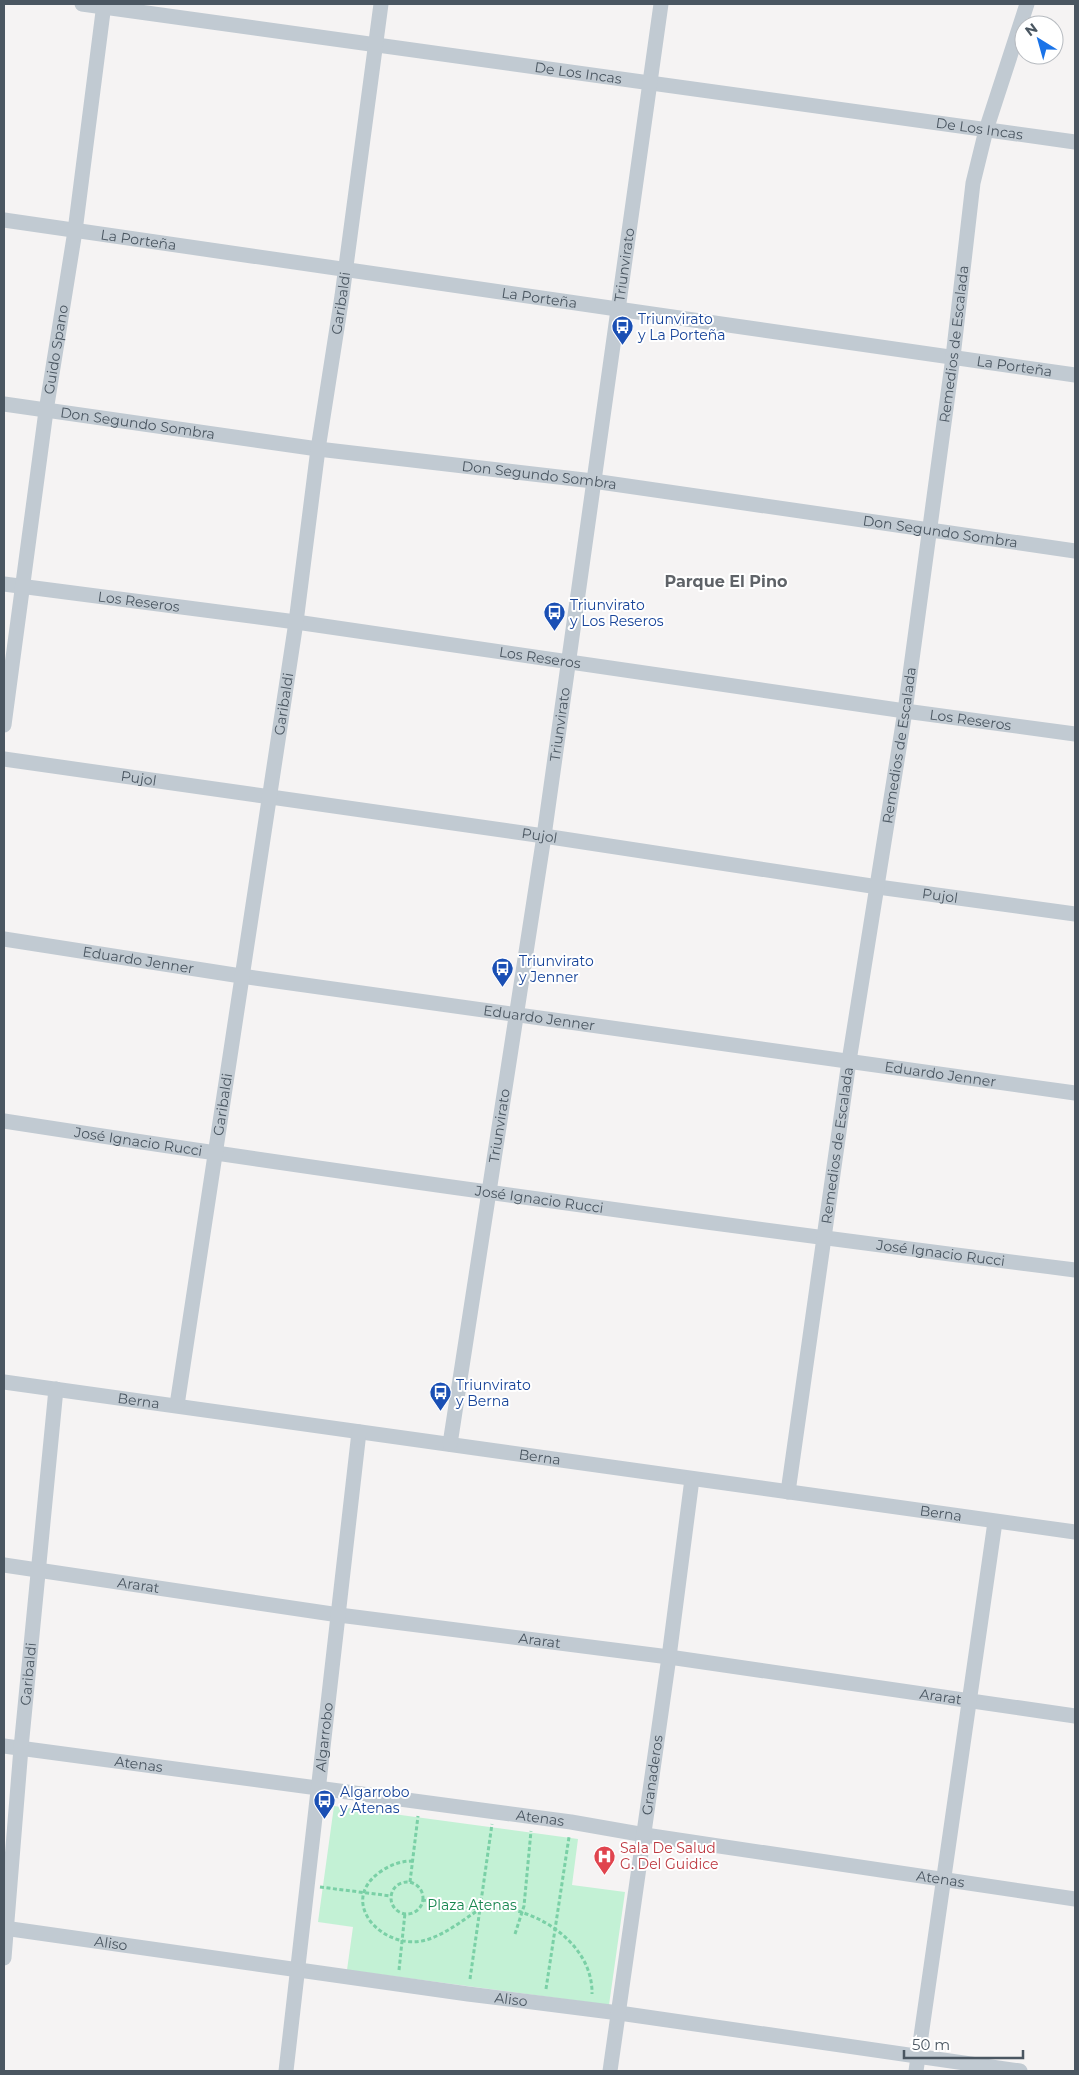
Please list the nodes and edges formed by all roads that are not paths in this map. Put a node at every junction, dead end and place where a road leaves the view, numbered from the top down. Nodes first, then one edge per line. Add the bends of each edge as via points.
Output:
1 (82, 4) edge
2 (381, 4) edge
3 (661, 4) edge
4 (1027, 4) edge
5 (104, 5) edge
6 (376, 44) junction
7 (650, 81) junction
8 (986, 130) junction
9 (1075, 142) edge
10 (4, 220) edge
11 (75, 231) junction
12 (344, 271) junction
13 (618, 308) junction
14 (953, 357) junction
15 (1075, 375) edge
16 (4, 404) edge
17 (46, 410) junction
18 (318, 449) junction
19 (594, 481) junction
20 (930, 531) junction
21 (1075, 551) edge
22 (4, 584) edge
23 (22, 586) junction
24 (296, 622) junction
25 (569, 662) junction
26 (905, 711) junction
27 (4, 725) edge
28 (1075, 734) edge
29 (4, 759) edge
30 (269, 798) junction
31 (544, 836) junction
32 (878, 887) junction
33 (1075, 914) edge
34 (4, 939) edge
35 (242, 976) junction
36 (516, 1016) junction
37 (849, 1061) junction
38 (1075, 1093) edge
39 (4, 1122) edge
40 (216, 1154) junction
41 (489, 1191) junction
42 (823, 1239) junction
43 (1075, 1270) edge
44 (4, 1382) edge
45 (56, 1389) junction
46 (177, 1405) junction
47 (359, 1432) junction
48 (450, 1444) junction
49 (692, 1480) junction
50 (788, 1492) junction
51 (994, 1522) junction
52 (1075, 1532) edge
53 (4, 1565) edge
54 (38, 1570) junction
55 (339, 1615) junction
56 (670, 1657) junction
57 (969, 1700) junction
58 (1075, 1716) edge
59 (4, 1746) edge
60 (21, 1748) junction
61 (318, 1788) junction
62 (645, 1835) junction
63 (944, 1880) junction
64 (1075, 1899) edge
65 (5, 1928) edge
66 (4, 1958) edge
67 (297, 1970) junction
68 (619, 2013) junction
69 (918, 2064) edge
70 (286, 2071) edge
71 (610, 2071) edge
72 (1020, 2071) edge

1 - 5 street, De Los Incas
2 - 6 street, Garibaldi
3 - 7 street, Triunvirato
4 - 8 street, Remedios de Escalada
5 - 6 street, De Los Incas
5 - 11 street, Guido Spano
6 - 7 street, De Los Incas
6 - 12 street, Garibaldi
7 - 8 street, De Los Incas
7 - 13 street, Triunvirato
8 - 9 street, De Los Incas
8 - 14 street, Remedios de Escalada via 973,183
10 - 11 street, La Porteña
11 - 12 street, La Porteña
11 - 17 street, Guido Spano
12 - 13 street, La Porteña
12 - 18 street, Garibaldi
13 - 14 street, La Porteña
13 - 19 street, Triunvirato
14 - 15 street, La Porteña
14 - 20 street, Remedios de Escalada
16 - 17 street, Don Segundo Sombra
17 - 18 street, Don Segundo Sombra
17 - 23 street, Guido Spano
18 - 19 street, Don Segundo Sombra
18 - 24 street, Garibaldi
19 - 20 street, Don Segundo Sombra
19 - 25 street, Triunvirato
20 - 21 street, Don Segundo Sombra
20 - 26 street, Remedios de Escalada
22 - 23 street, Los Reseros
23 - 24 street, Los Reseros
23 - 27 street, Guido Spano
24 - 25 street, Los Reseros
24 - 30 street, Garibaldi
25 - 26 street, Los Reseros
25 - 31 street, Triunvirato
26 - 28 street, Los Reseros
26 - 32 street, Remedios de Escalada
29 - 30 street, Pujol
30 - 31 street, Pujol
30 - 35 street, Garibaldi
31 - 32 street, Pujol
31 - 36 street, Triunvirato
32 - 33 street, Pujol
32 - 37 street, Remedios de Escalada
34 - 35 street, Eduardo Jenner
35 - 36 street, Eduardo Jenner
35 - 40 street, Garibaldi
36 - 37 street, Eduardo Jenner
36 - 41 street, Triunvirato
37 - 38 street, Eduardo Jenner
37 - 42 street, Remedios de Escalada
39 - 40 street, José Ignacio Rucci
40 - 41 street, José Ignacio Rucci
40 - 46 street, Garibaldi
41 - 42 street, José Ignacio Rucci
41 - 48 street, Triunvirato
42 - 43 street, José Ignacio Rucci
42 - 50 street, Remedios de Escalada
44 - 45 street, Berna
45 - 46 street, Berna
45 - 54 street, Garibaldi
46 - 47 street, Berna
47 - 48 street, Berna
47 - 55 street, Algarrobo
48 - 49 street, Berna
49 - 50 street, Berna
49 - 56 street, Granaderos
50 - 51 street, Berna
51 - 52 street, Berna
51 - 57 street
53 - 54 street, Ararat
54 - 55 street, Ararat
54 - 60 street, Garibaldi
55 - 56 street, Ararat
55 - 61 street, Algarrobo
56 - 57 street, Ararat
56 - 62 street, Granaderos
57 - 58 street, Ararat
57 - 63 street
59 - 60 street, Atenas
60 - 61 street, Atenas
60 - 65 street, Garibaldi
61 - 62 street, Atenas
61 - 67 street, Algarrobo
62 - 63 street, Atenas
62 - 68 street, Granaderos
63 - 64 street, Atenas
63 - 69 street
65 - 66 street, Garibaldi
65 - 67 street, Aliso
67 - 68 street, Aliso
67 - 70 street, Algarrobo
68 - 69 street, Aliso
68 - 71 street, Granaderos
69 - 72 street, Aliso

